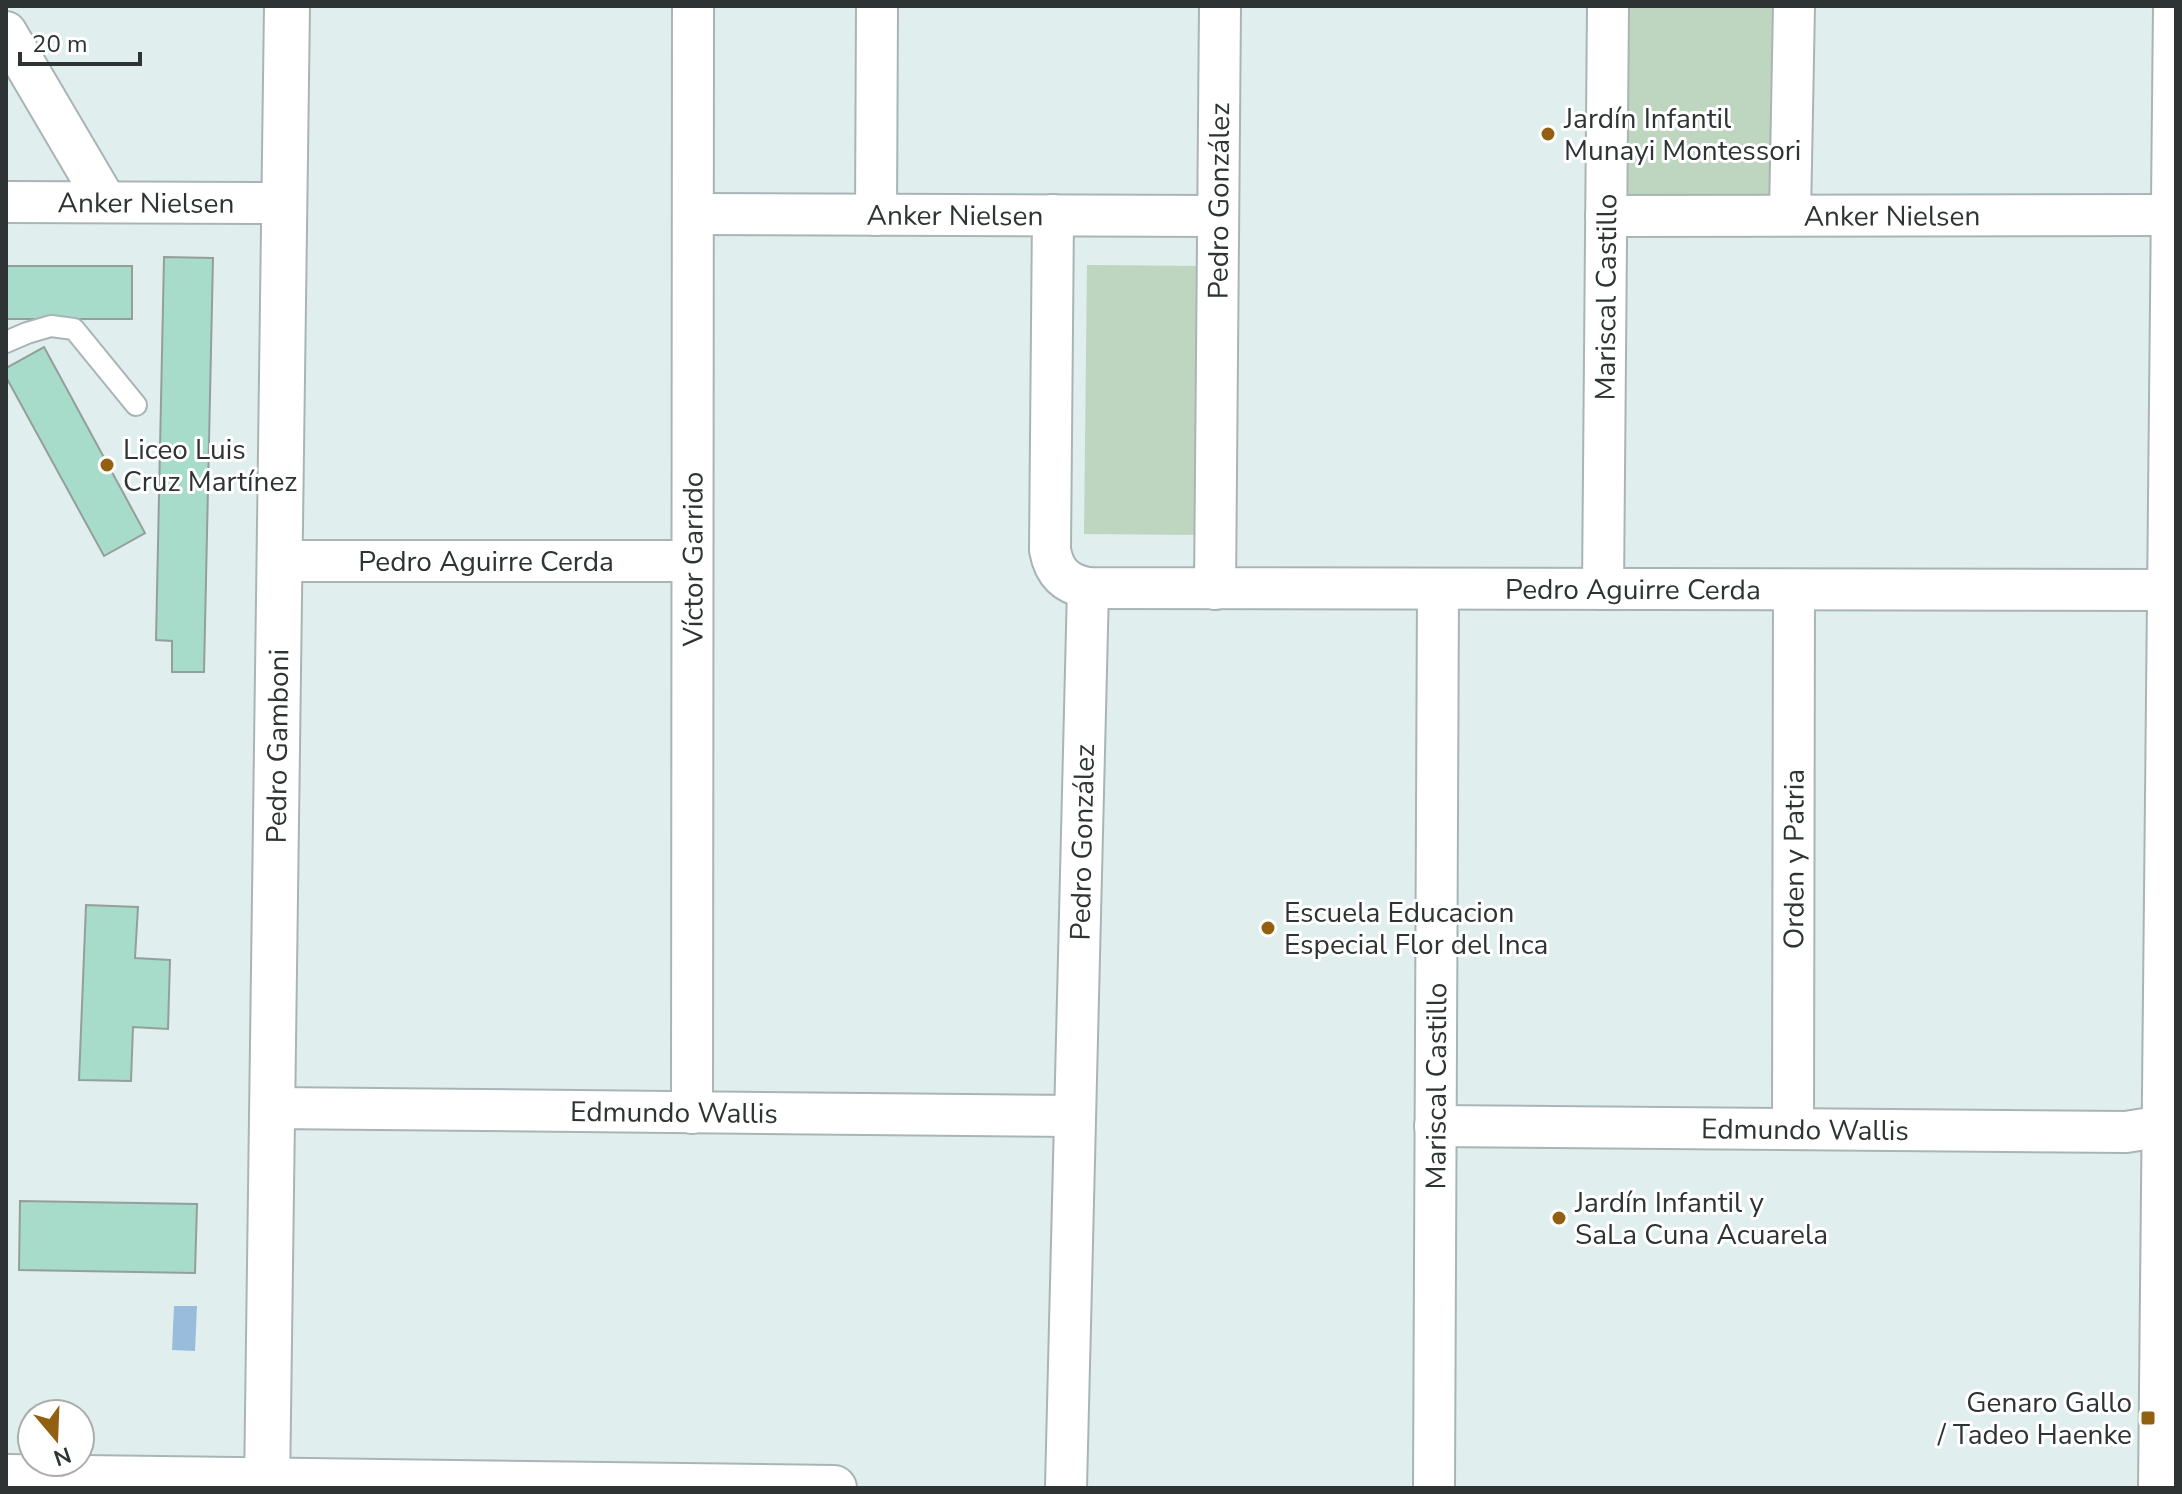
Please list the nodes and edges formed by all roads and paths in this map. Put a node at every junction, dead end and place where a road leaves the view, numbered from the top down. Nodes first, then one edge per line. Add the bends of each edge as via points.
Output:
1 (287, 6) edge
2 (693, 6) edge
3 (877, 6) edge
4 (1220, 6) edge
5 (1608, 6) edge
6 (1794, 6) edge
7 (2176, 6) edge
8 (6, 32) edge
9 (6, 202) edge
10 (106, 202) junction
11 (285, 203) junction
12 (693, 214) junction
13 (876, 215) junction
14 (1053, 215) junction
15 (1790, 215) junction
16 (2175, 215) edge
17 (1218, 216) junction
18 (1606, 216) junction
19 (6, 342) edge
20 (136, 405) dead end
21 (280, 561) junction
22 (692, 561) junction
23 (1088, 588) junction
24 (1215, 589) junction
25 (1438, 589) junction
26 (1603, 589) junction
27 (1794, 590) junction
28 (2173, 590) edge
29 (272, 1108) junction
30 (692, 1113) junction
31 (1075, 1116) junction
32 (2170, 1125) edge
33 (1435, 1126) junction
34 (1793, 1129) junction
35 (6, 1477) edge
36 (267, 1484) edge
37 (834, 1488) edge
38 (1066, 1488) edge
39 (1434, 1488) edge
40 (2161, 1488) edge

1 - 11 street, Pedro Gamboni
2 - 12 street, Víctor Garrido
3 - 13 street
4 - 17 street, Pedro González
5 - 18 street, Mariscal Castillo
6 - 15 street
7 - 16 street
8 - 10 street
9 - 10 street, Anker Nielsen
10 - 11 street, Anker Nielsen
11 - 21 street, Pedro Gamboni
12 - 13 street, Anker Nielsen
12 - 22 street, Víctor Garrido
13 - 14 street, Anker Nielsen
14 - 17 street, Anker Nielsen
14 - 23 street via 1050,550 1063,579
15 - 16 street, Anker Nielsen
15 - 18 street, Anker Nielsen
16 - 28 street
17 - 24 street, Pedro González
18 - 26 street, Mariscal Castillo
19 - 20 lane via 51,326 74,329
21 - 22 street, Pedro Aguirre Cerda
21 - 29 street, Pedro Gamboni
22 - 30 street, Víctor Garrido
23 - 24 street, Pedro Aguirre Cerda
23 - 31 street, Pedro González
24 - 25 street, Pedro Aguirre Cerda
25 - 26 street, Pedro Aguirre Cerda
25 - 33 street, Mariscal Castillo
26 - 27 street, Pedro Aguirre Cerda
27 - 28 street, Pedro Aguirre Cerda
27 - 34 street, Orden y Patria
28 - 32 street
29 - 30 street, Edmundo Wallis
29 - 36 street, Pedro Gamboni
30 - 31 street, Edmundo Wallis
31 - 38 street, Pedro González
32 - 34 street, Edmundo Wallis via 2126,1132
32 - 40 street
33 - 34 street, Edmundo Wallis
33 - 39 street, Mariscal Castillo
35 - 36 street
36 - 37 street

